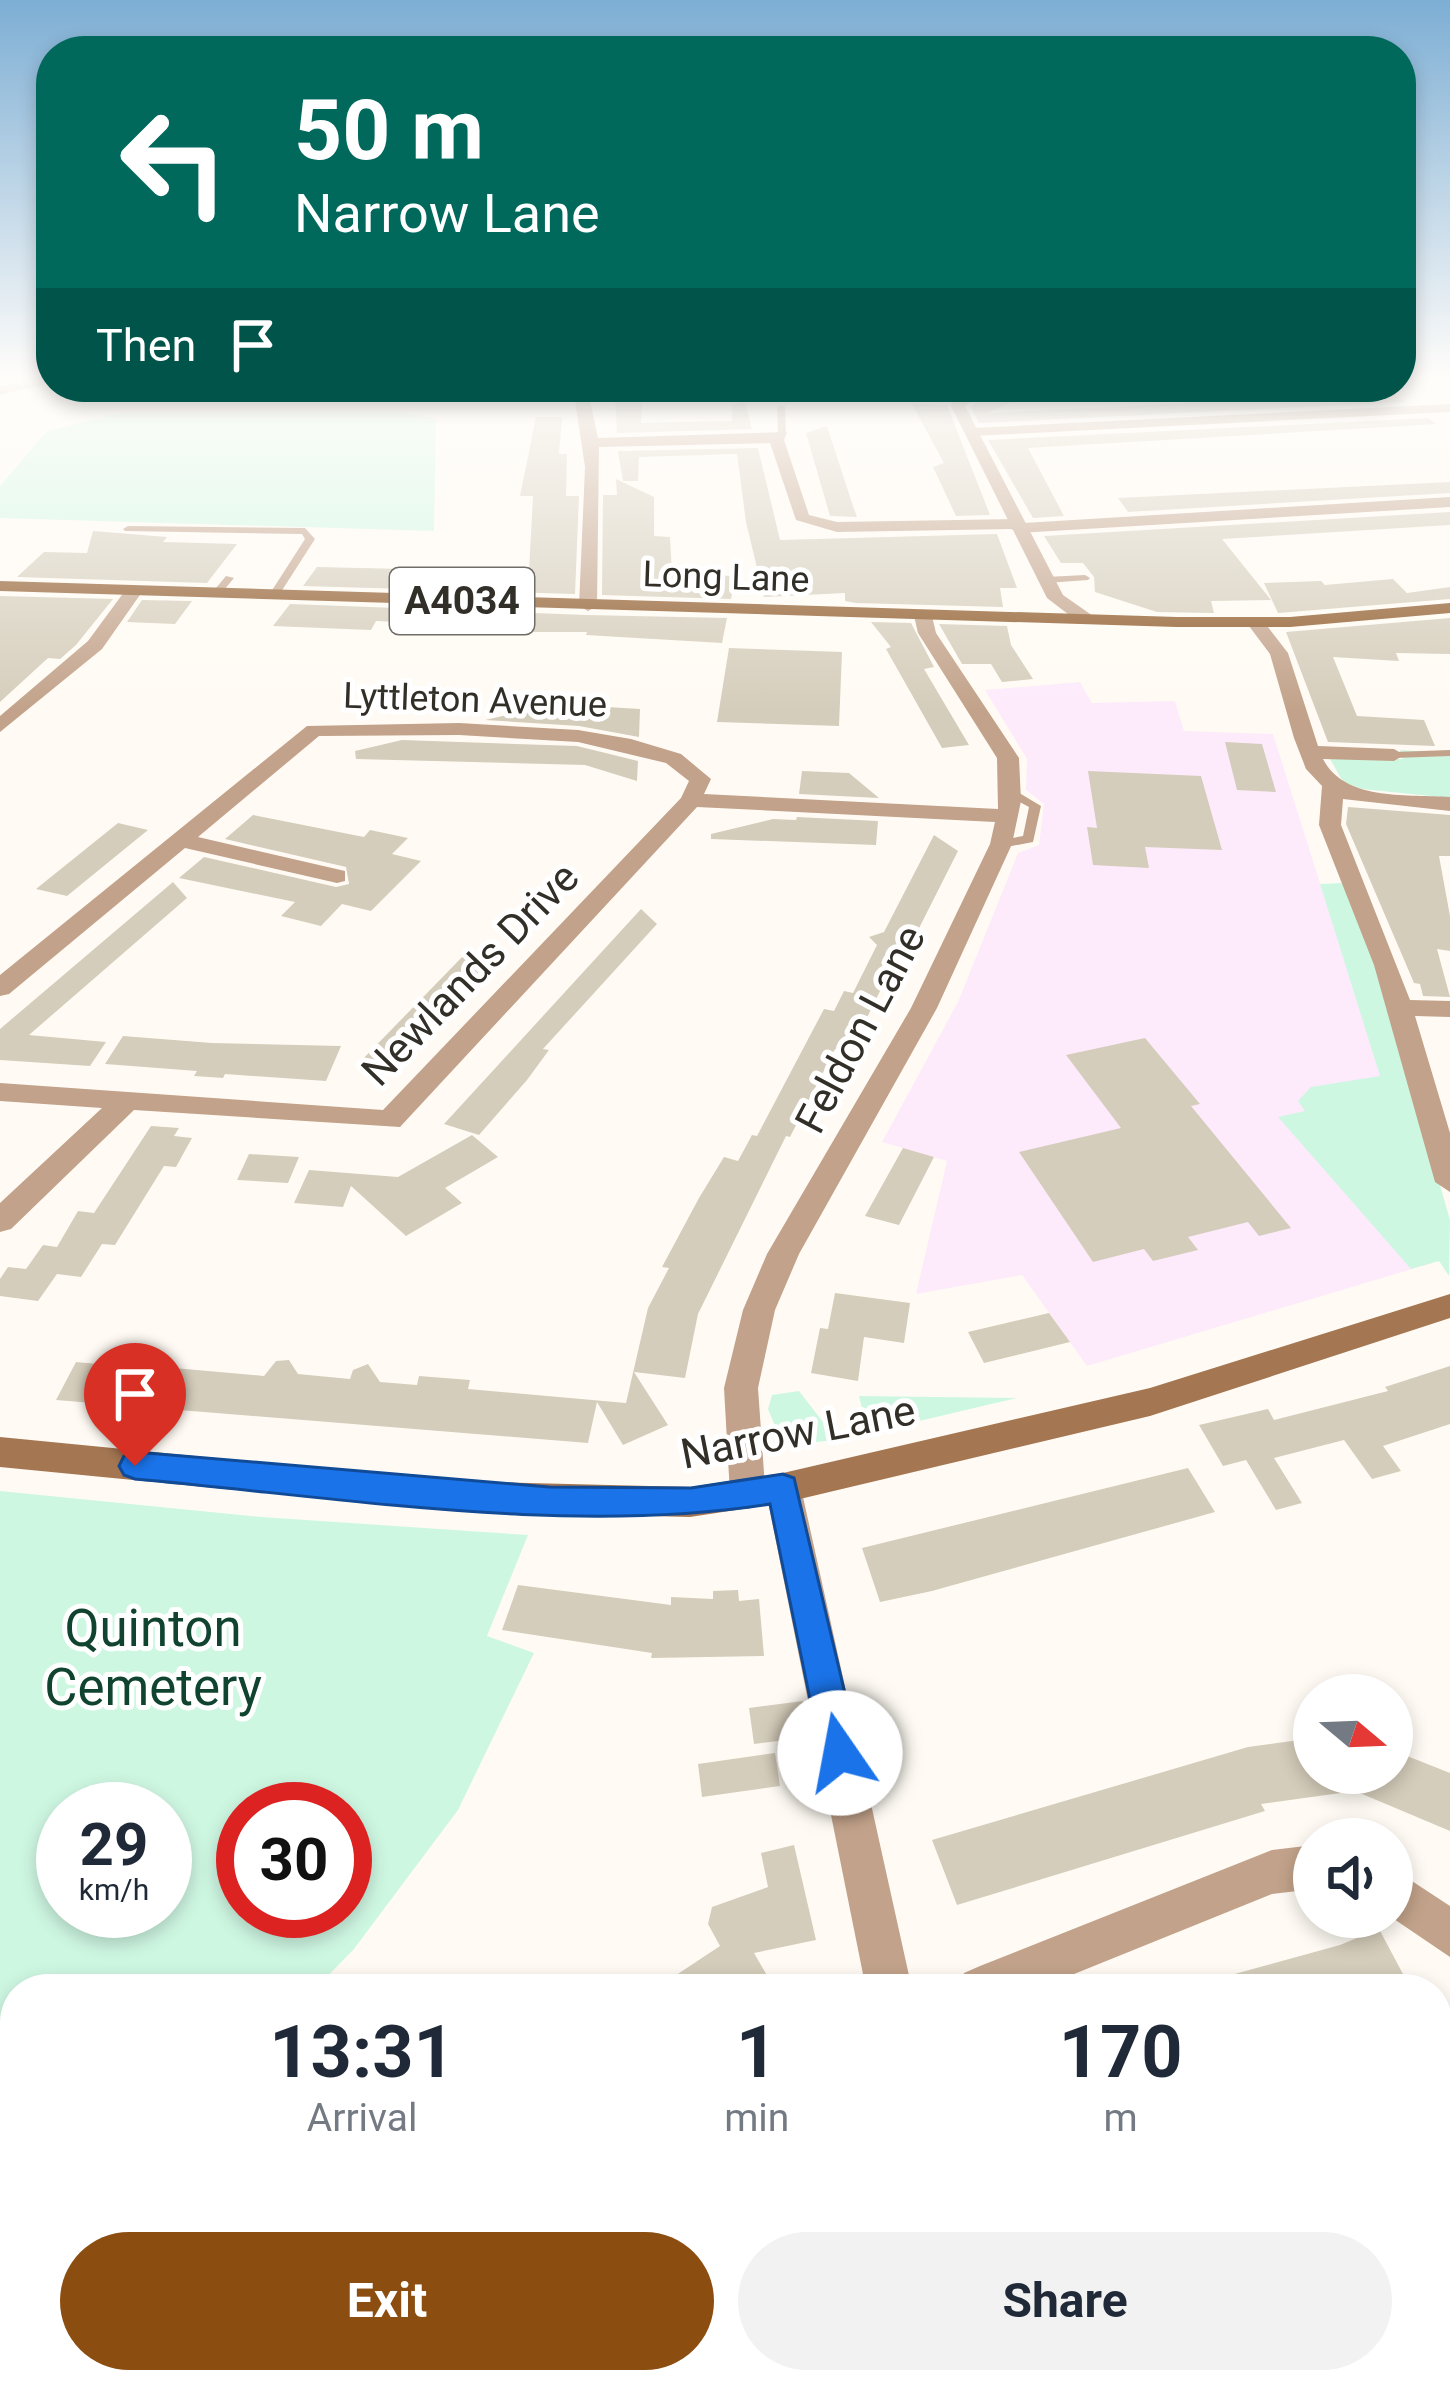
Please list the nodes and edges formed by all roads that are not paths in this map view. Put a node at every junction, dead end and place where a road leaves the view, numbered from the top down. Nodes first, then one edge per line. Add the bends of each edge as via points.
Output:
1 (589, 488) edge
2 (793, 488) edge
3 (999, 488) edge
4 (1450, 502) edge
5 (1018, 526) junction
6 (128, 529) dead end
7 (1085, 578) dead end
8 (0, 586) edge
9 (1051, 589) junction
10 (133, 592) junction
11 (274, 596) junction
12 (588, 606) junction
13 (1450, 608) edge
14 (923, 616) junction
15 (1046, 619) junction
16 (1087, 620) junction
17 (1256, 622) junction
18 (0, 726) edge
19 (1310, 752) junction
20 (1450, 753) edge
21 (1394, 755) joint
22 (1333, 785) junction
23 (691, 800) junction
24 (1010, 804) junction
25 (1450, 804) edge
26 (181, 840) junction
27 (338, 876) dead end
28 (0, 988) edge
29 (1398, 1008) junction
30 (1450, 1009) edge
31 (0, 1092) edge
32 (127, 1100) junction
33 (1450, 1182) edge
34 (0, 1221) edge
35 (1450, 1306) edge
36 (0, 1452) edge
37 (765, 1491) junction
38 (1293, 1870) edge
39 (1413, 1906) edge
40 (1450, 1934) edge
41 (886, 1974) edge
42 (1017, 1974) edge

1 - 12 street
2 - 5 street via 802,517 837,527
3 - 5 street
4 - 5 street
5 - 9 street
6 - 11 lane via 305,531 310,539
7 - 9 lane
8 - 10 main road, Long Lane / A4034
9 - 15 street
9 - 16 street
10 - 11 main road, Long Lane / A4034 via 223,586
10 - 18 street via 95,645
11 - 12 main road, Long Lane / A4034
12 - 14 main road, Long Lane / A4034
13 - 17 main road, Long Lane / A4034
14 - 15 main road, Long Lane / A4034
14 - 24 street via 1008,758
15 - 16 main road, Long Lane / A4034
16 - 17 main road, Long Lane / A4034
17 - 19 street via 1279,652
19 - 21 street
19 - 22 street
20 - 21 lane
22 - 25 street via 1352,795
22 - 29 street via 1330,825
23 - 24 street
23 - 26 street, Lyttleton Avenue via 700,779 693,769 607,738 314,730
23 - 32 street, Newlands Drive via 390,1120
24 - 37 street, Feldon Lane via 1000,844 923,1008 759,1310 741,1388
26 - 27 street
26 - 28 street, Lyttleton Avenue
29 - 30 street
29 - 33 street
31 - 32 street
32 - 34 street
35 - 37 main road, Narrow Lane via 1150,1402
36 - 37 main road, Narrow Lane via 451,1496 691,1502
37 - 41 street, Feldon Lane
38 - 42 street
39 - 40 street

